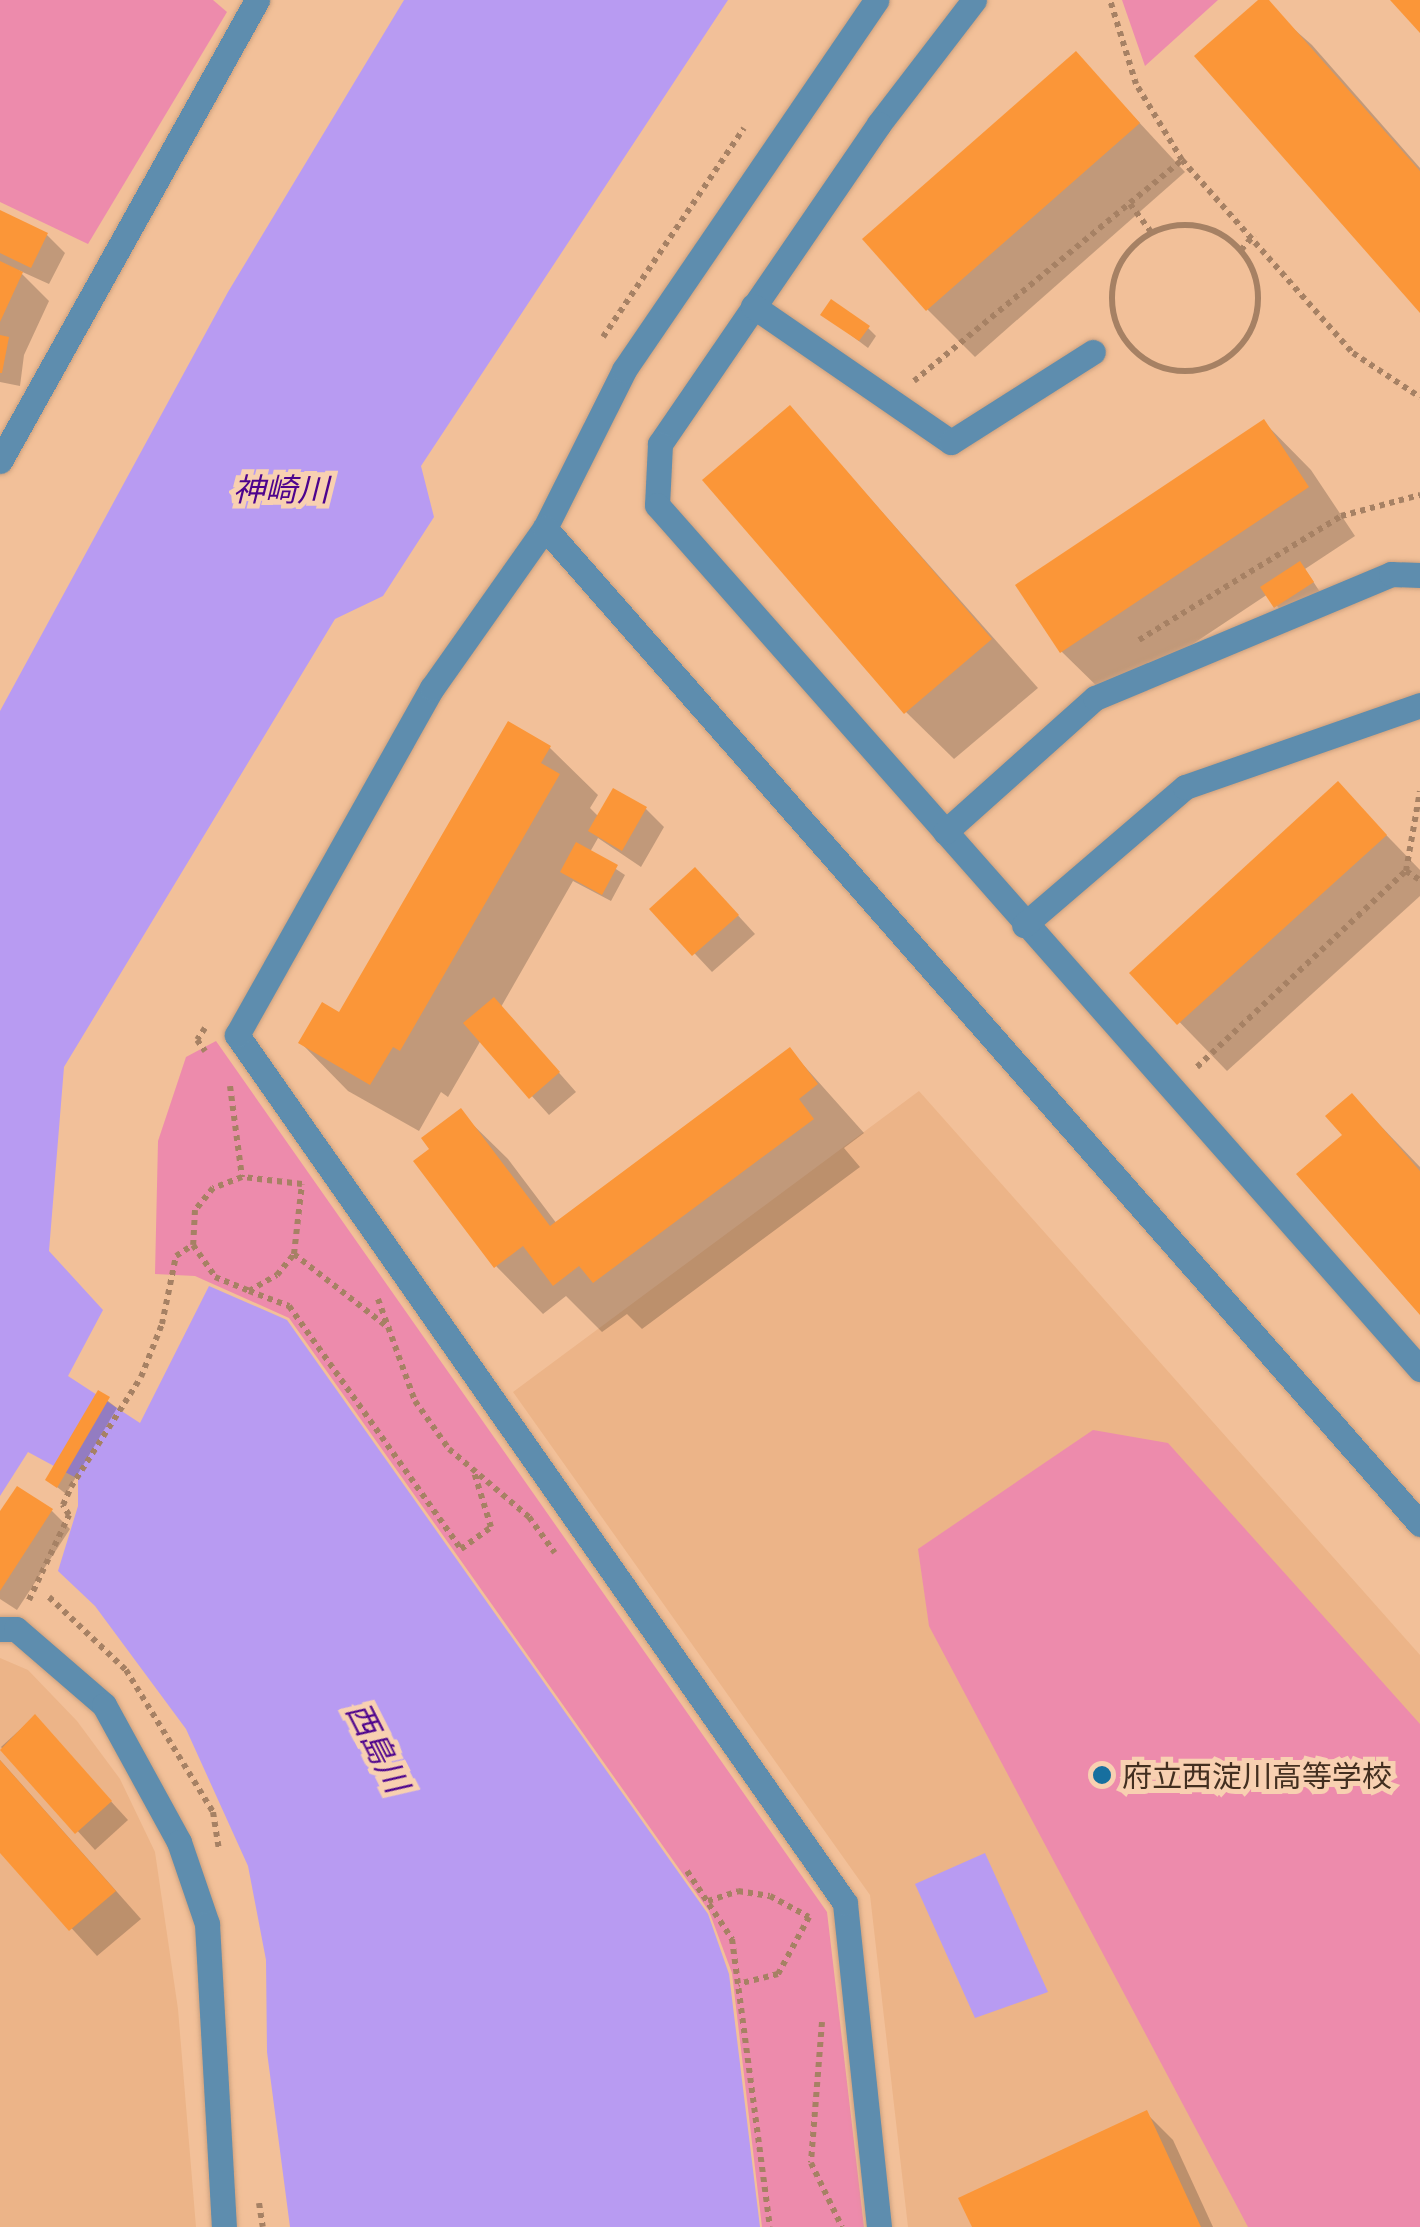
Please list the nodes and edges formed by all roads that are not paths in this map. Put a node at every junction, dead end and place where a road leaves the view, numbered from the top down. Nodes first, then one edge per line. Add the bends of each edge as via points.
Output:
1 (256, 0) edge
2 (876, 0) edge
3 (974, 0) edge
4 (753, 306) junction
5 (1094, 352) dead end
6 (0, 460) edge
7 (545, 528) junction
8 (1420, 575) edge
9 (1420, 705) edge
10 (945, 832) junction
11 (1024, 925) junction
12 (1420, 1369) edge
13 (1420, 1524) edge
14 (8, 1629) edge
15 (224, 2227) edge
16 (879, 2227) edge

1 - 6 street
2 - 7 street via 624,370
3 - 4 street
4 - 5 street via 951,442
4 - 10 street via 660,444 657,505
7 - 13 street
7 - 16 street via 432,688 237,1035 845,1903
8 - 10 street via 1391,574 1094,698
9 - 11 street via 1184,786
10 - 11 street
11 - 12 street
14 - 15 street via 104,1705 179,1842 207,1924

